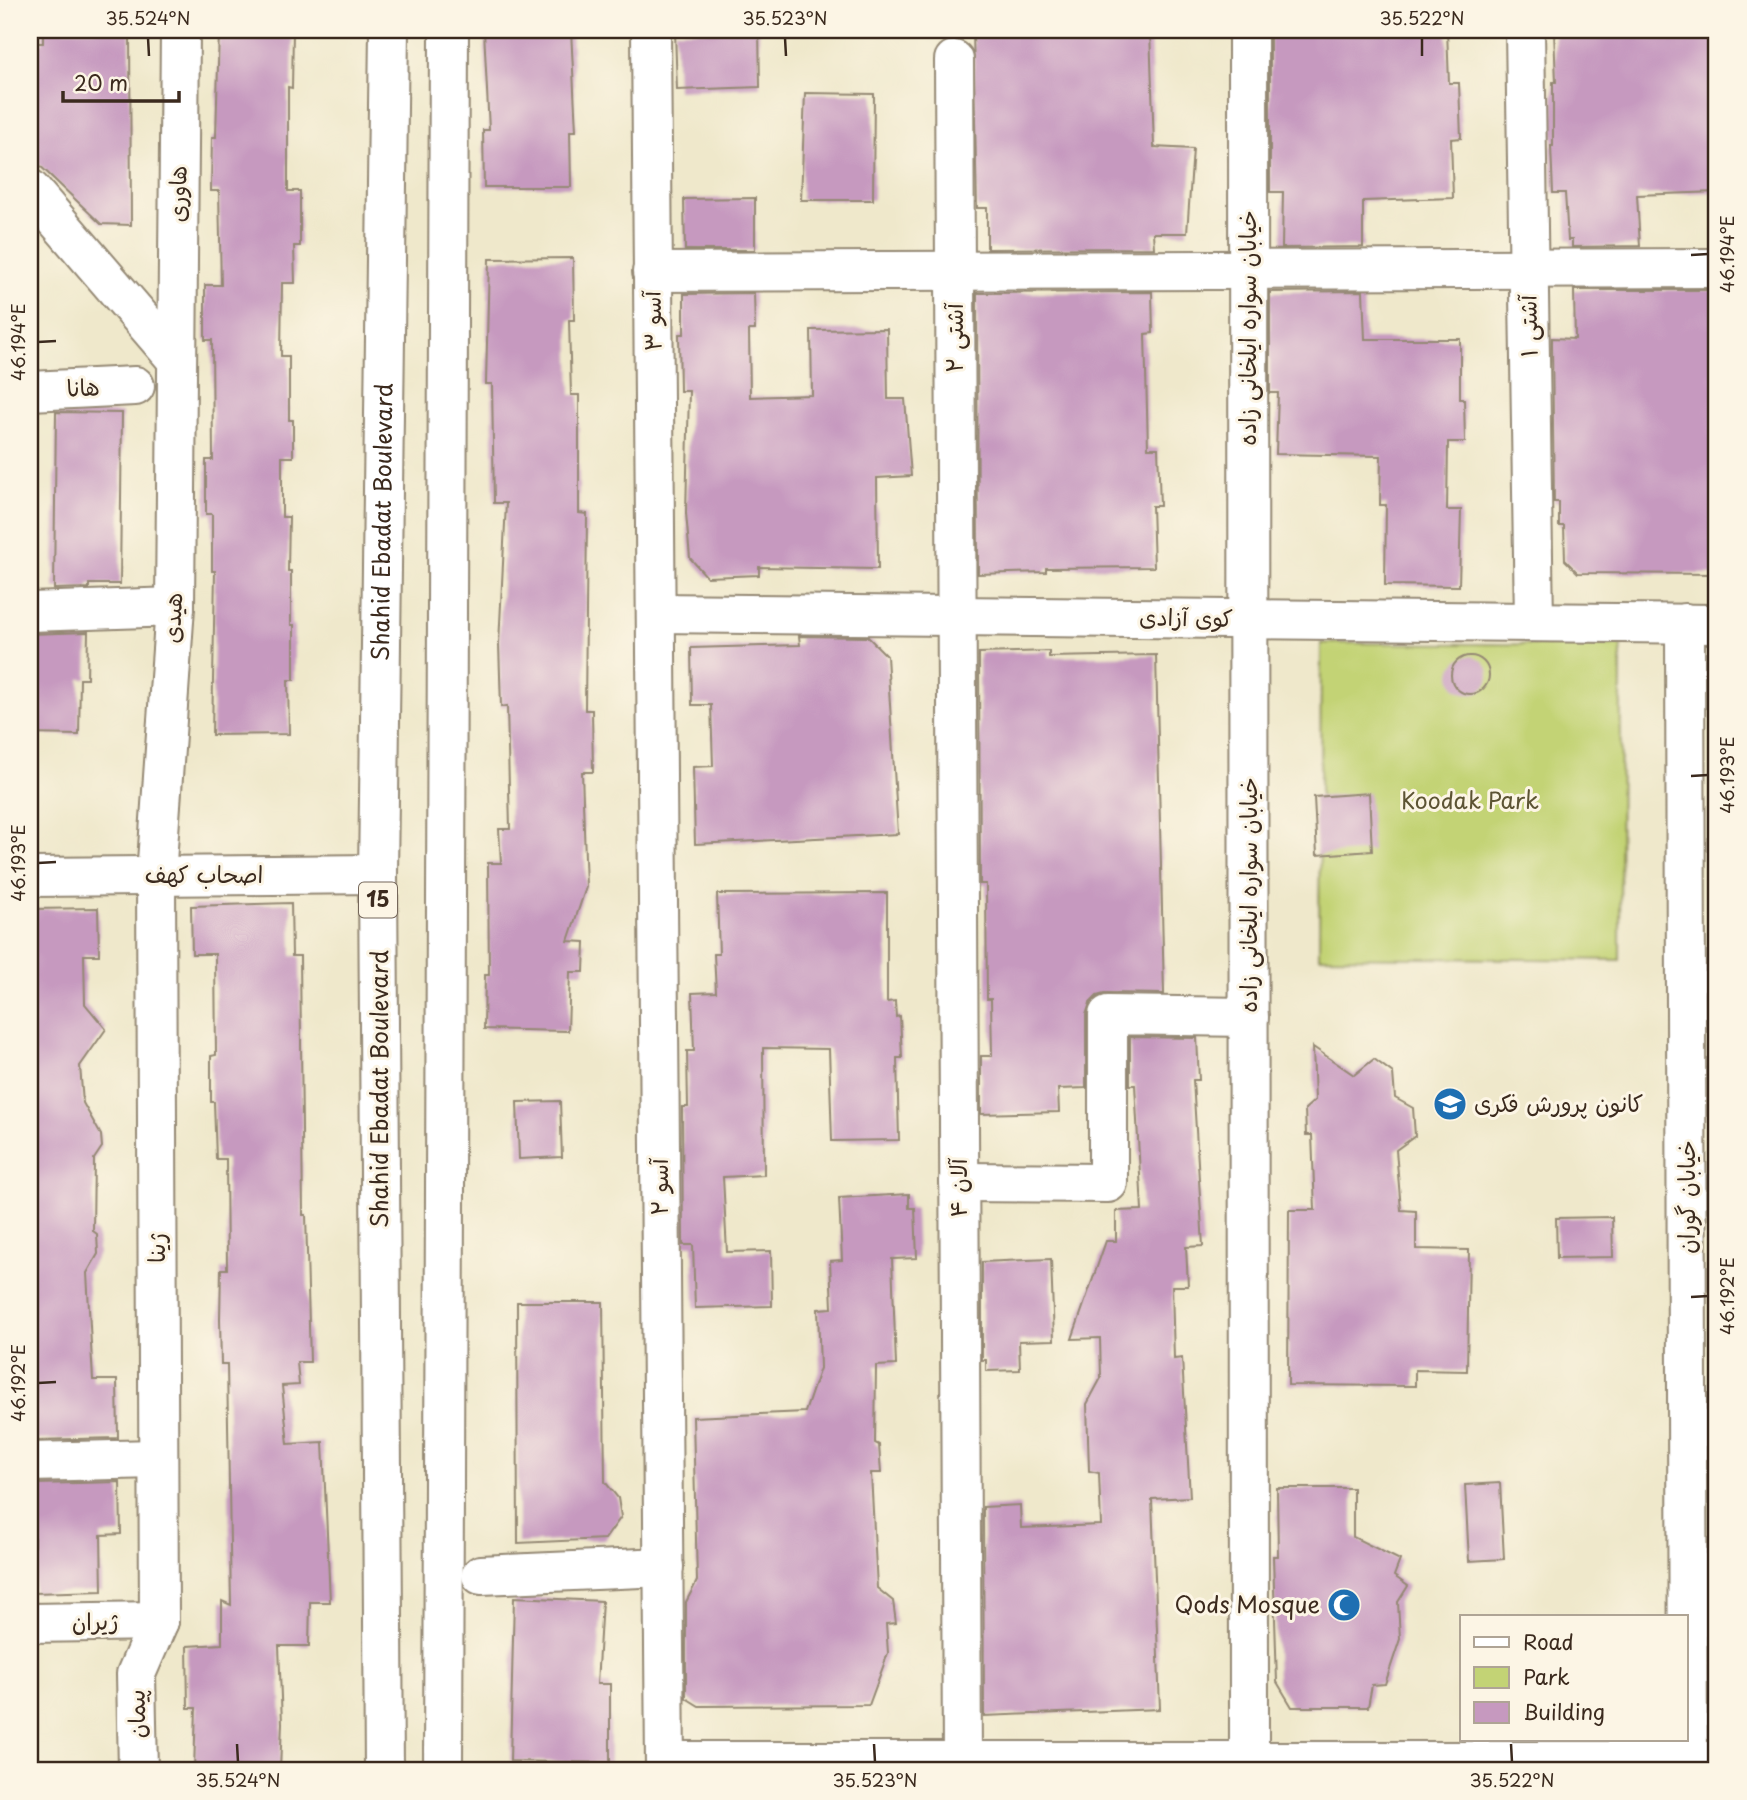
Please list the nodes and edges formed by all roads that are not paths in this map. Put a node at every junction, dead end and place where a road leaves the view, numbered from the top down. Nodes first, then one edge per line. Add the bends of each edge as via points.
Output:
1 (180, 30) edge
2 (389, 30) edge
3 (449, 30) edge
4 (650, 30) edge
5 (1248, 30) edge
6 (1525, 30) edge
7 (954, 60) dead end
8 (30, 190) edge
9 (1717, 268) edge
10 (1528, 269) junction
11 (1248, 270) junction
12 (955, 271) junction
13 (652, 272) junction
14 (176, 359) junction
15 (135, 386) dead end
16 (30, 391) edge
17 (175, 607) junction
18 (30, 612) edge
19 (656, 612) junction
20 (956, 615) junction
21 (1248, 618) junction
22 (1534, 622) junction
23 (1701, 623) edge
24 (378, 874) junction
25 (156, 876) junction
26 (30, 877) edge
27 (1702, 966) edge
28 (1249, 1017) junction
29 (959, 1182) junction
30 (157, 1459) junction
31 (30, 1462) edge
32 (664, 1567) junction
33 (481, 1575) dead end
34 (159, 1620) junction
35 (30, 1623) edge
36 (962, 1761) junction
37 (1249, 1761) junction
38 (1698, 1764) edge
39 (1360, 1765) edge
40 (665, 1766) edge
41 (842, 1766) edge
42 (1102, 1766) edge
43 (138, 1770) edge
44 (384, 1770) edge
45 (443, 1770) edge

1 - 14 street, هاوری
2 - 24 street, Shahid Ebadat Boulevard / 15
3 - 45 street
4 - 13 street, آسو ۳
5 - 11 street, خیابان سواره ایلخانی زاده
6 - 10 street, آشتی ۱
7 - 12 street, آشتی ۲
8 - 14 street
9 - 10 street
10 - 11 street
10 - 22 street, آشتی ۱
11 - 12 street
11 - 21 street, خیابان سواره ایلخانی زاده
12 - 13 street
12 - 20 street, آشتی ۲
13 - 19 street, آسو ۳
14 - 17 street, هیدی
15 - 16 street, هانا
17 - 18 street
17 - 25 street, هیدی
19 - 20 street, کوی آزادی
19 - 32 street, آسو ۲
20 - 21 street, کوی آزادی
20 - 29 street, آلان ۴
21 - 22 street, کوی آزادی
21 - 28 street, خیابان سواره ایلخانی زاده
22 - 23 street, کوی آزادی
23 - 27 street, خیابان گوران
24 - 25 street, اصحاب کهف
24 - 44 street, Shahid Ebadat Boulevard / 15
25 - 26 street, اصحاب کهف
25 - 30 street, ژینا
27 - 38 street, خیابان گوران
28 - 29 street via 1108,1015 1108,1183
28 - 37 street, خیابان سواره ایلخانی زاده
29 - 36 street, آلان ۴
30 - 31 street
30 - 34 street, ژینا
32 - 33 street
32 - 40 street, آسو ۲
34 - 35 street, ژیران
34 - 43 street, پیمان via 136,1674
36 - 41 street
36 - 42 street
37 - 39 street
37 - 42 street
38 - 39 street
40 - 41 street

